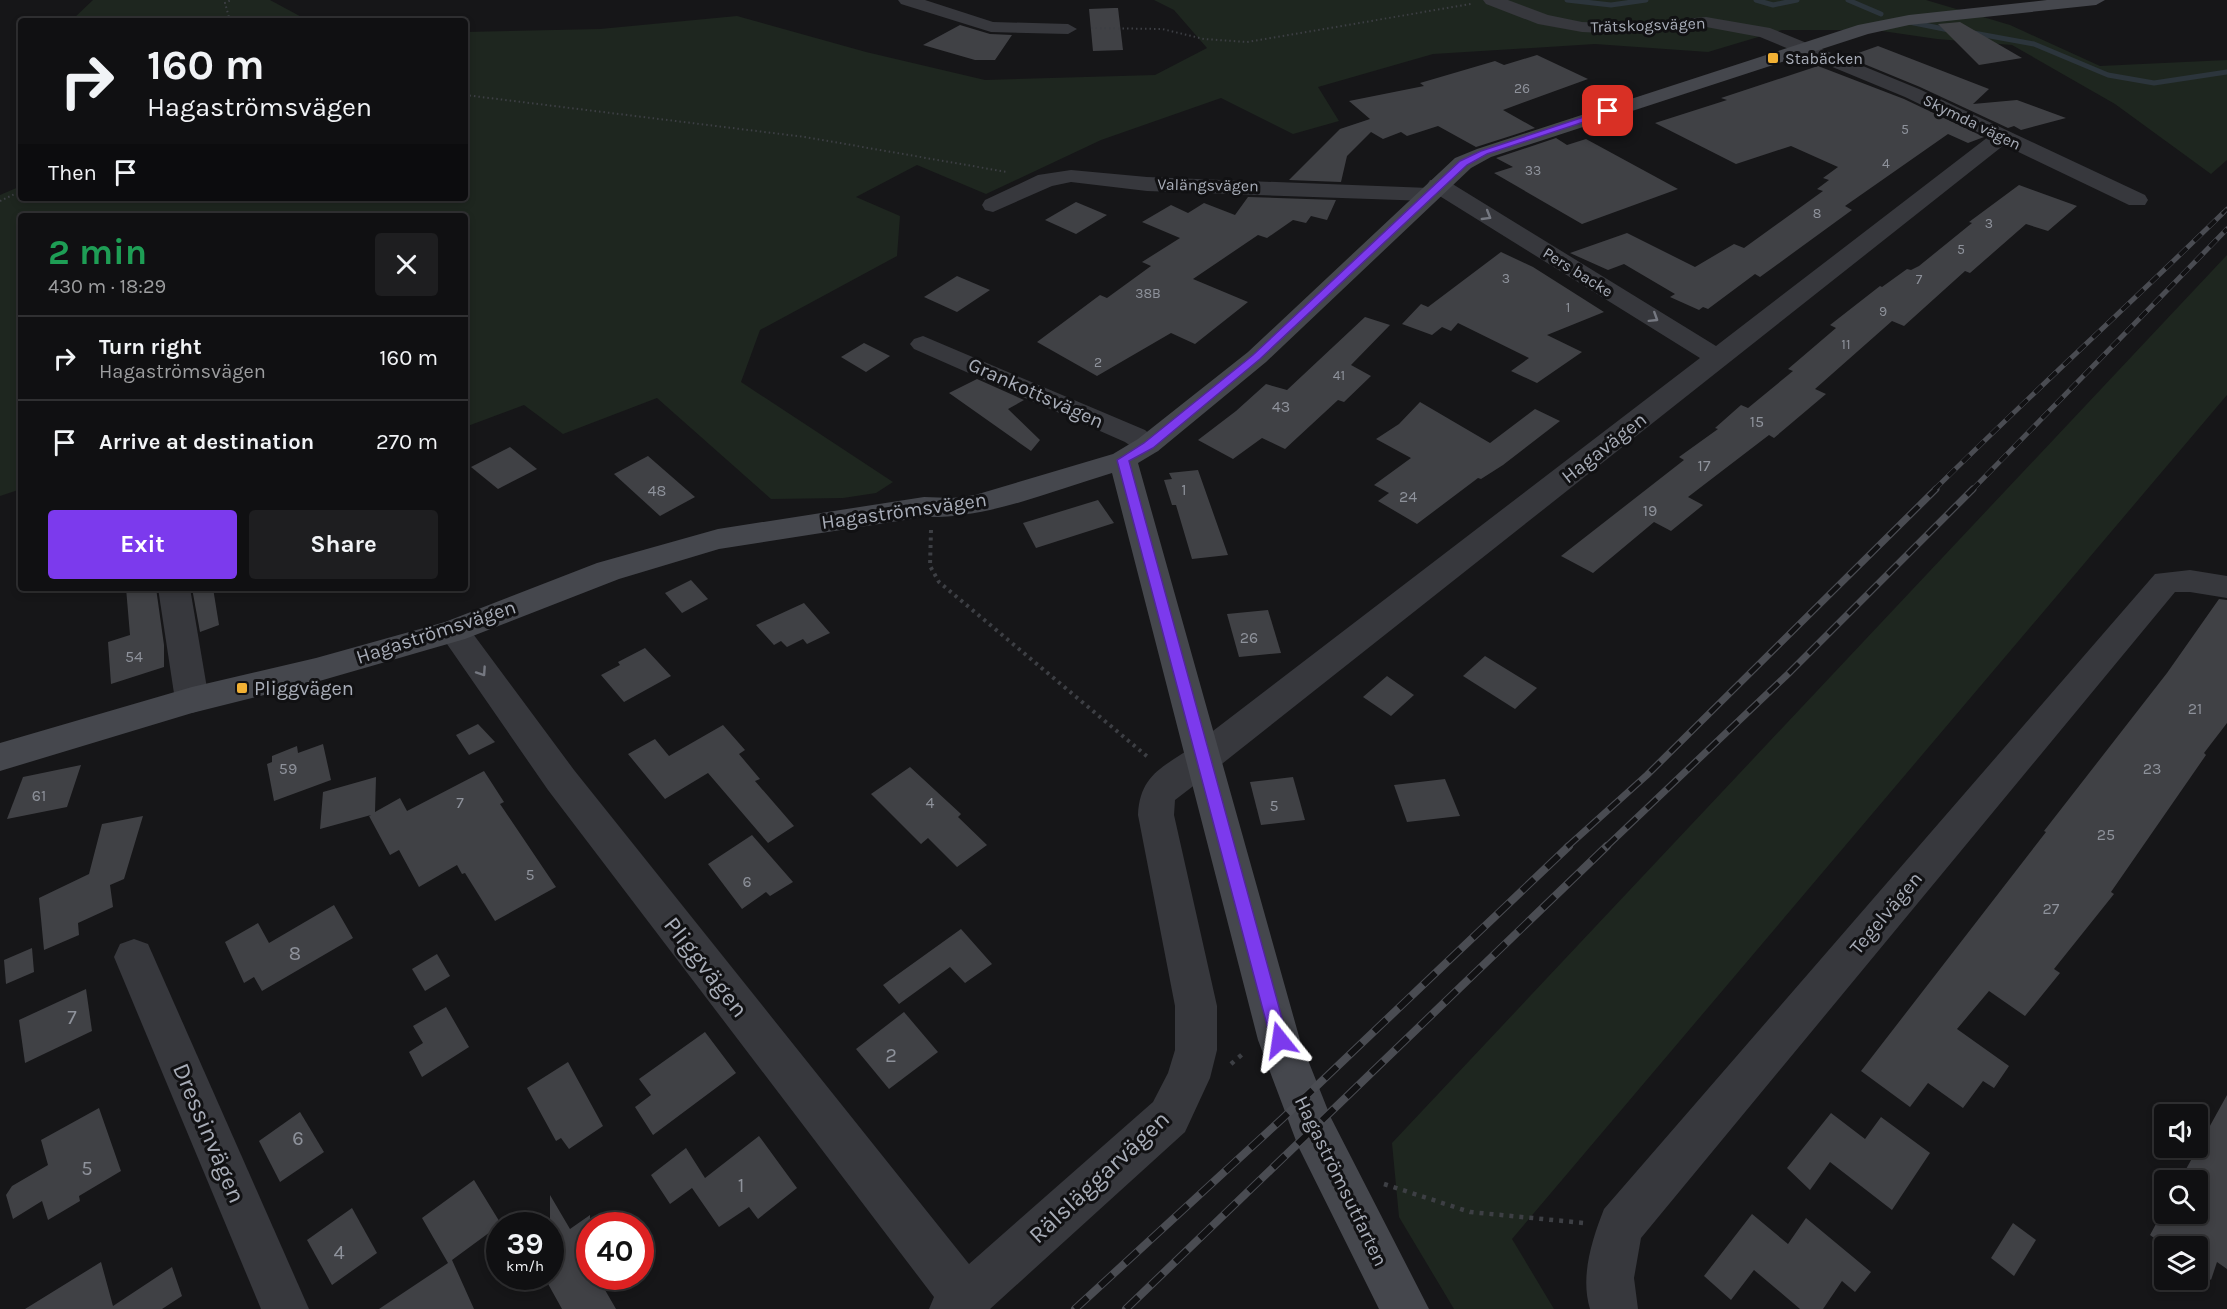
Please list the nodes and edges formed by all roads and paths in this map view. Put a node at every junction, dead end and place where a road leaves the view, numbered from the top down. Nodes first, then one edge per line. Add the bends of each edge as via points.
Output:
1 (231, 0) edge
2 (908, 0) edge
3 (1492, 0) edge
4 (2083, 1) edge
5 (229, 18) edge
6 (1068, 29) joint
7 (1805, 48) junction
8 (468, 95) edge
9 (2002, 136) junction
10 (1046, 180) junction
11 (1433, 189) junction
12 (18, 192) edge
13 (2137, 200) dead end
14 (0, 201) edge
15 (993, 205) dead end
16 (923, 344) dead end
17 (1719, 358) junction
18 (1136, 452) junction
19 (2227, 587) edge
20 (174, 591) edge
21 (454, 631) junction
22 (192, 700) junction
23 (0, 757) edge
24 (1205, 757) junction
25 (134, 957) dead end
26 (1376, 1181) dead end
27 (1621, 1226) junction
28 (958, 1304) edge
29 (285, 1309) edge
30 (1405, 1309) edge
31 (1614, 1309) edge

1 - 5 path via 225,3
2 - 6 street via 991,27
3 - 6 path via 1246,42 1204,39 1162,29
3 - 7 street, Trätskogsvägen via 1564,25 1625,29 1698,22 1731,24
4 - 7 street, Hagaströmsvägen via 1909,20 1864,29
7 - 9 street, Skymda vägen
7 - 11 street, Hagaströmsvägen via 1484,153 1463,163
8 - 10 path via 772,133 960,162
9 - 13 street, Skymda vägen
9 - 17 street, Hagavägen
10 - 11 street, Valängsvägen via 1071,176 1148,184
10 - 15 street, Valängsvägen
11 -> 17 street, Pers backe
11 - 18 street, Hagaströmsvägen via 1301,318
12 - 14 path
16 - 18 street, Grankottsvägen via 1135,436
17 - 24 street, Hagavägen
18 - 21 street, Hagaströmsvägen via 977,504 924,507 718,539 608,572
18 - 24 street, Hagaströmsutfarten
19 - 27 street, Tegelvägen via 2166,582
20 - 22 street
21 - 22 street, Hagaströmsvägen
21 -> 28 street, Pliggvägen via 561,780
22 - 23 street, Hagaströmsvägen
24 - 28 street, Rälsläggarvägen via 1157,795 1156,815 1196,1006 1196,1050 1188,1078 1169,1117
24 - 30 street, Hagaströmsutfarten via 1280,1040 1301,1100
25 - 29 street, Dressinvägen
26 - 27 path via 1470,1212
27 - 31 street, Tegelvägen via 1611,1263

